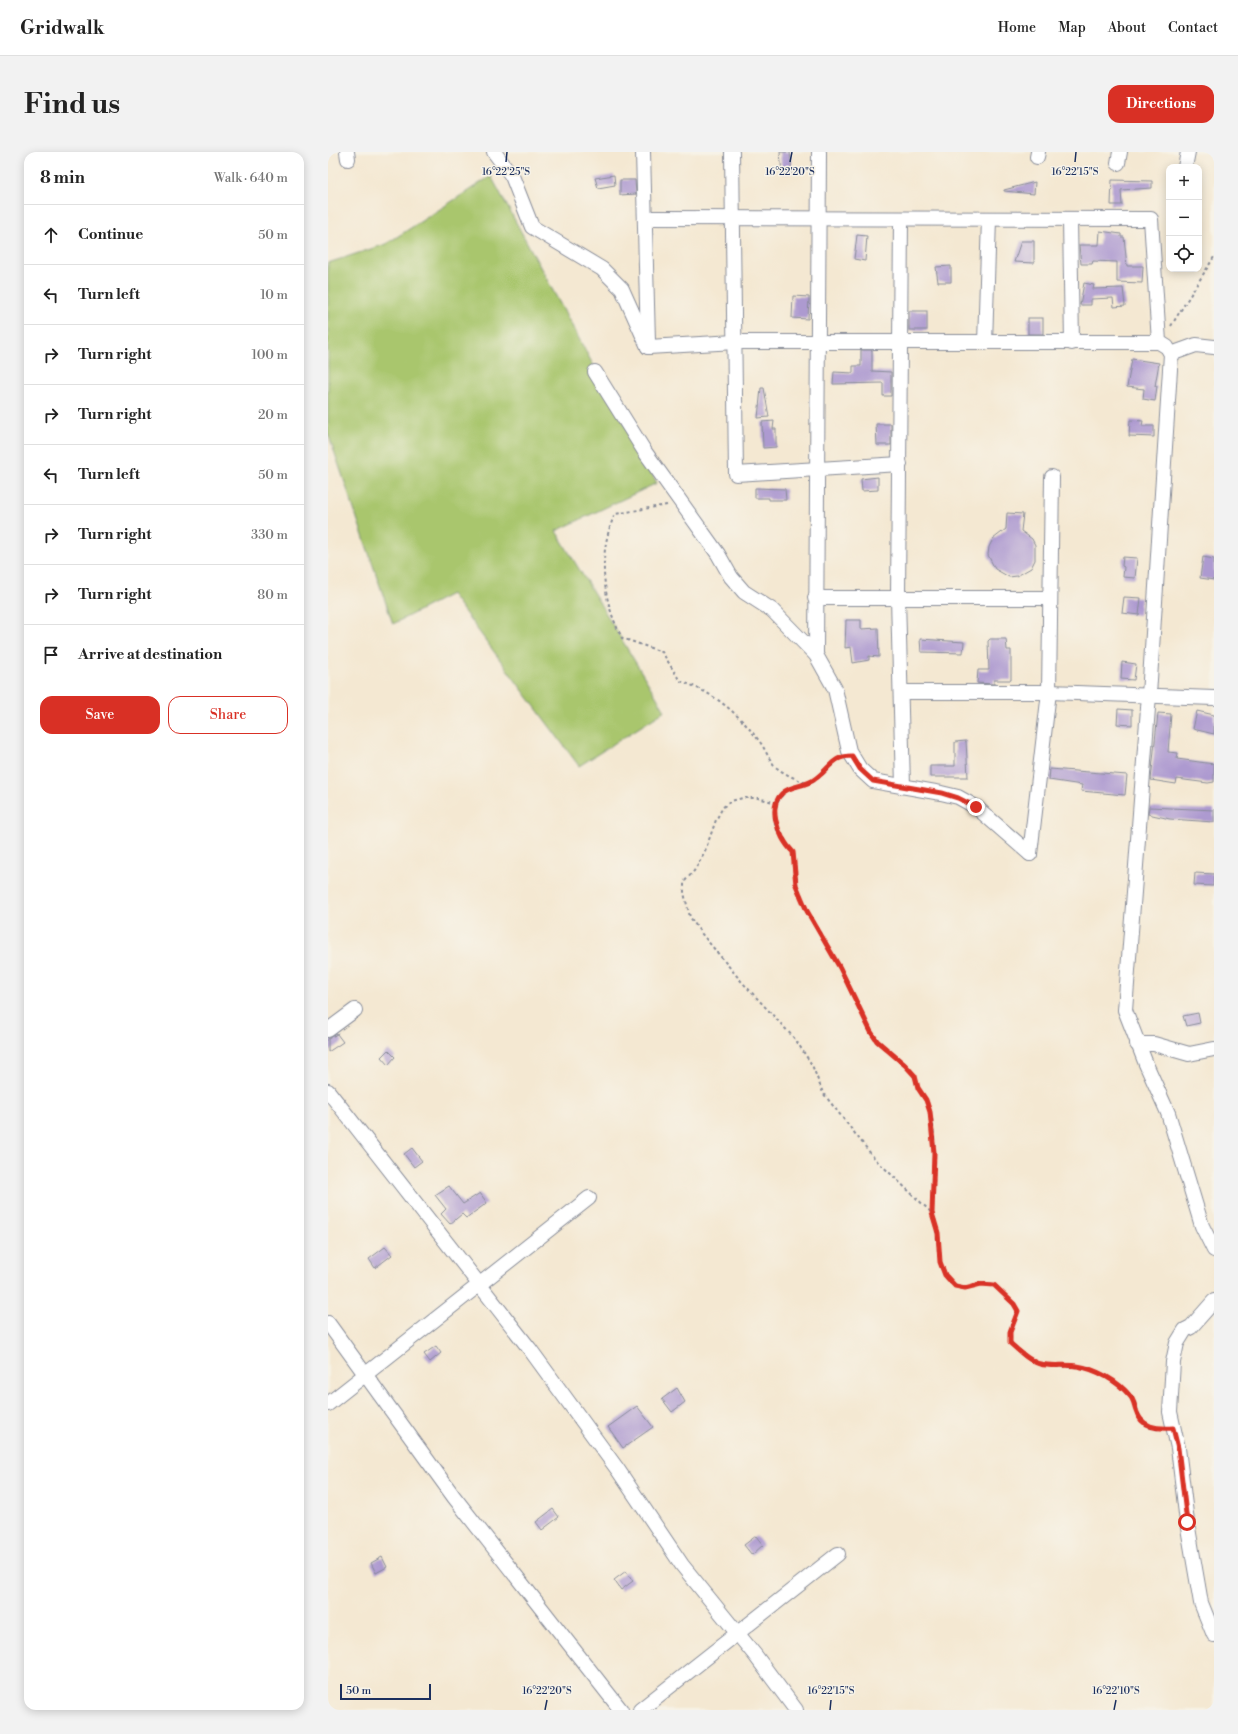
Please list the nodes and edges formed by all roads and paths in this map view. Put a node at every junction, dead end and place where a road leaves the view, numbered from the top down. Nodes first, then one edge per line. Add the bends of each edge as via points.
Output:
1 (494, 152) edge
2 (642, 152) edge
3 (732, 152) edge
4 (819, 152) edge
5 (1188, 152) edge
6 (1186, 164) edge
7 (645, 218) junction
8 (733, 218) junction
9 (820, 218) junction
10 (901, 219) junction
11 (989, 219) junction
12 (1070, 219) junction
13 (1214, 257) edge
14 (735, 342) junction
15 (818, 342) junction
16 (900, 342) junction
17 (985, 342) junction
18 (1072, 343) junction
19 (1160, 343) junction
20 (648, 347) junction
21 (1214, 347) edge
22 (1170, 354) junction
23 (595, 372) dead end
24 (900, 464) junction
25 (817, 468) junction
26 (1052, 477) dead end
27 (683, 504) junction
28 (815, 598) junction
29 (898, 598) junction
30 (1050, 598) junction
31 (816, 655) junction
32 (900, 692) junction
33 (1049, 692) junction
34 (1149, 695) junction
35 (1214, 698) edge
36 (852, 756) junction
37 (806, 784) junction
38 (903, 786) junction
39 (777, 803) junction
40 (355, 1010) dead end
41 (328, 1030) edge
42 (1137, 1044) junction
43 (1214, 1049) edge
44 (328, 1091) edge
45 (589, 1198) dead end
46 (932, 1213) junction
47 (1214, 1250) edge
48 (479, 1284) junction
49 (1214, 1301) edge
50 (328, 1322) edge
51 (366, 1374) junction
52 (328, 1404) edge
53 (1173, 1428) junction
54 (838, 1554) dead end
55 (738, 1633) junction
56 (1214, 1635) edge
57 (621, 1710) edge
58 (640, 1710) edge
59 (796, 1710) edge

1 - 20 street via 512,176 532,227 602,269 612,279 622,290
2 - 7 street
3 - 8 street
4 - 9 street
5 - 6 street
7 - 8 street
7 - 20 street
8 - 9 street
8 - 14 street
9 - 10 street
9 - 15 street
10 - 11 street
10 - 16 street
11 - 12 street
11 - 17 street
12 - 18 street
12 - 19 street via 1151,219
13 - 19 path
14 - 15 street
14 - 20 street
14 - 25 street via 736,474
15 - 16 street
15 - 25 street
16 - 17 street
16 - 24 street
17 - 18 street
18 - 19 street
19 - 22 street via 1167,347
21 - 22 street via 1196,345
22 - 34 street
23 - 27 street via 645,452
24 - 25 street
24 - 29 street
25 - 28 street
26 - 30 street
27 - 31 street via 731,577 744,592 772,610
27 - 37 path via 615,514 609,527 602,574 612,620 622,638 662,652 680,681 717,698 736,713 762,744 776,767
28 - 29 street
28 - 31 street
29 - 30 street
29 - 32 street
30 - 33 street
31 - 36 street via 835,689
32 - 33 street
32 - 38 street
33 - 34 street
33 - 38 street via 1030,854 976,807 947,794
34 - 35 street
34 - 42 street via 1125,1010
36 - 37 path via 838,757 825,772
36 - 38 street via 860,769 873,781
37 - 39 path via 789,789
39 - 46 path via 777,830 786,846 793,852 796,885 807,911 840,968 871,1032 877,1041 915,1076 918,1088 926,1100 930,1112 934,1153
39 - 46 path via 758,798 743,798 731,801 723,807 705,851 684,882 690,917 741,980 795,1039 812,1065 823,1093 875,1159
40 - 41 street
42 - 43 street via 1154,1044 1189,1054
42 - 47 street via 1168,1112 1202,1226
44 - 48 street
45 - 48 street
46 - 53 path via 938,1233 940,1262 949,1281 955,1286 965,1288 981,1284 994,1285 1014,1304 1018,1311 1010,1332 1010,1343 1016,1349 1040,1364 1092,1369 1130,1396 1139,1418 1151,1427
48 - 51 street
48 - 55 street via 609,1457 682,1565
49 - 53 street via 1191,1327 1185,1330 1177,1344 1173,1362 1170,1412
50 - 51 street
51 - 52 street
51 - 57 street via 454,1497
53 - 56 street via 1201,1603
54 - 55 street
55 - 58 street
55 - 59 street

